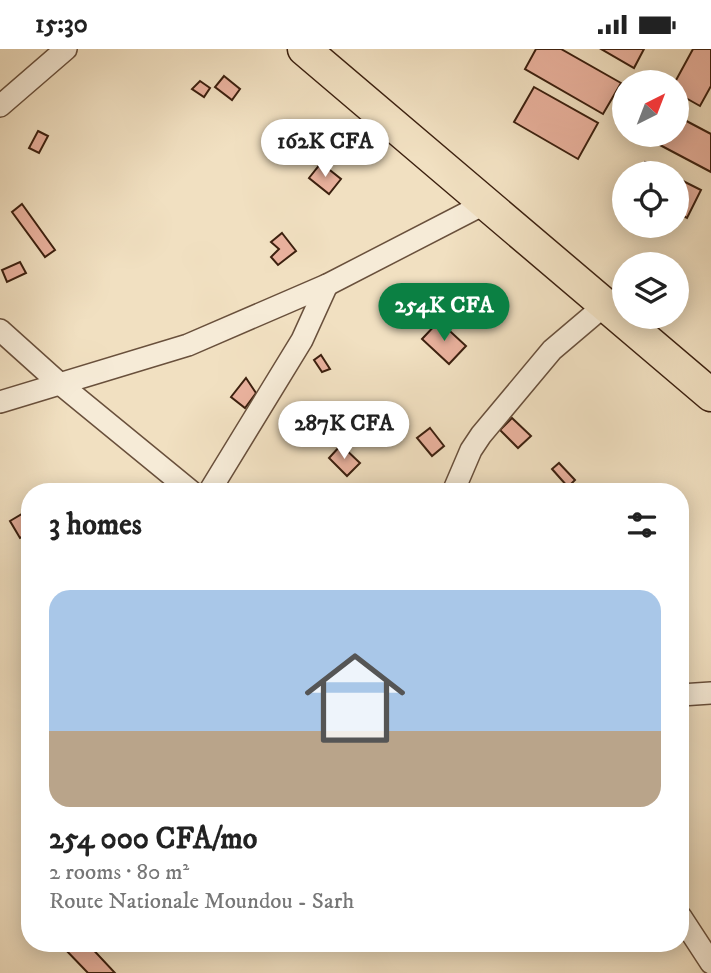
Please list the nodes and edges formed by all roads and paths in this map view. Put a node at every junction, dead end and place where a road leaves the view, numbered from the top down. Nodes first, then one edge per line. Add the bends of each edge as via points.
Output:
1 (66, 49) edge
2 (304, 49) edge
3 (0, 106) edge
4 (486, 203) junction
5 (327, 285) junction
6 (605, 305) junction
7 (0, 330) edge
8 (59, 383) junction
9 (711, 395) edge
10 (0, 402) edge
11 (181, 483) edge
12 (215, 483) edge
13 (457, 483) edge
14 (711, 693) edge
15 (689, 694) edge
16 (689, 929) edge
17 (711, 963) edge

1 - 3 street
2 - 4 highway
4 - 5 street
4 - 6 highway
5 - 8 street via 188,345
5 - 12 street via 302,341
6 - 9 highway
6 - 13 street via 552,350 481,435
7 - 8 street
8 - 10 street
8 - 11 street
14 - 15 street
16 - 17 street

